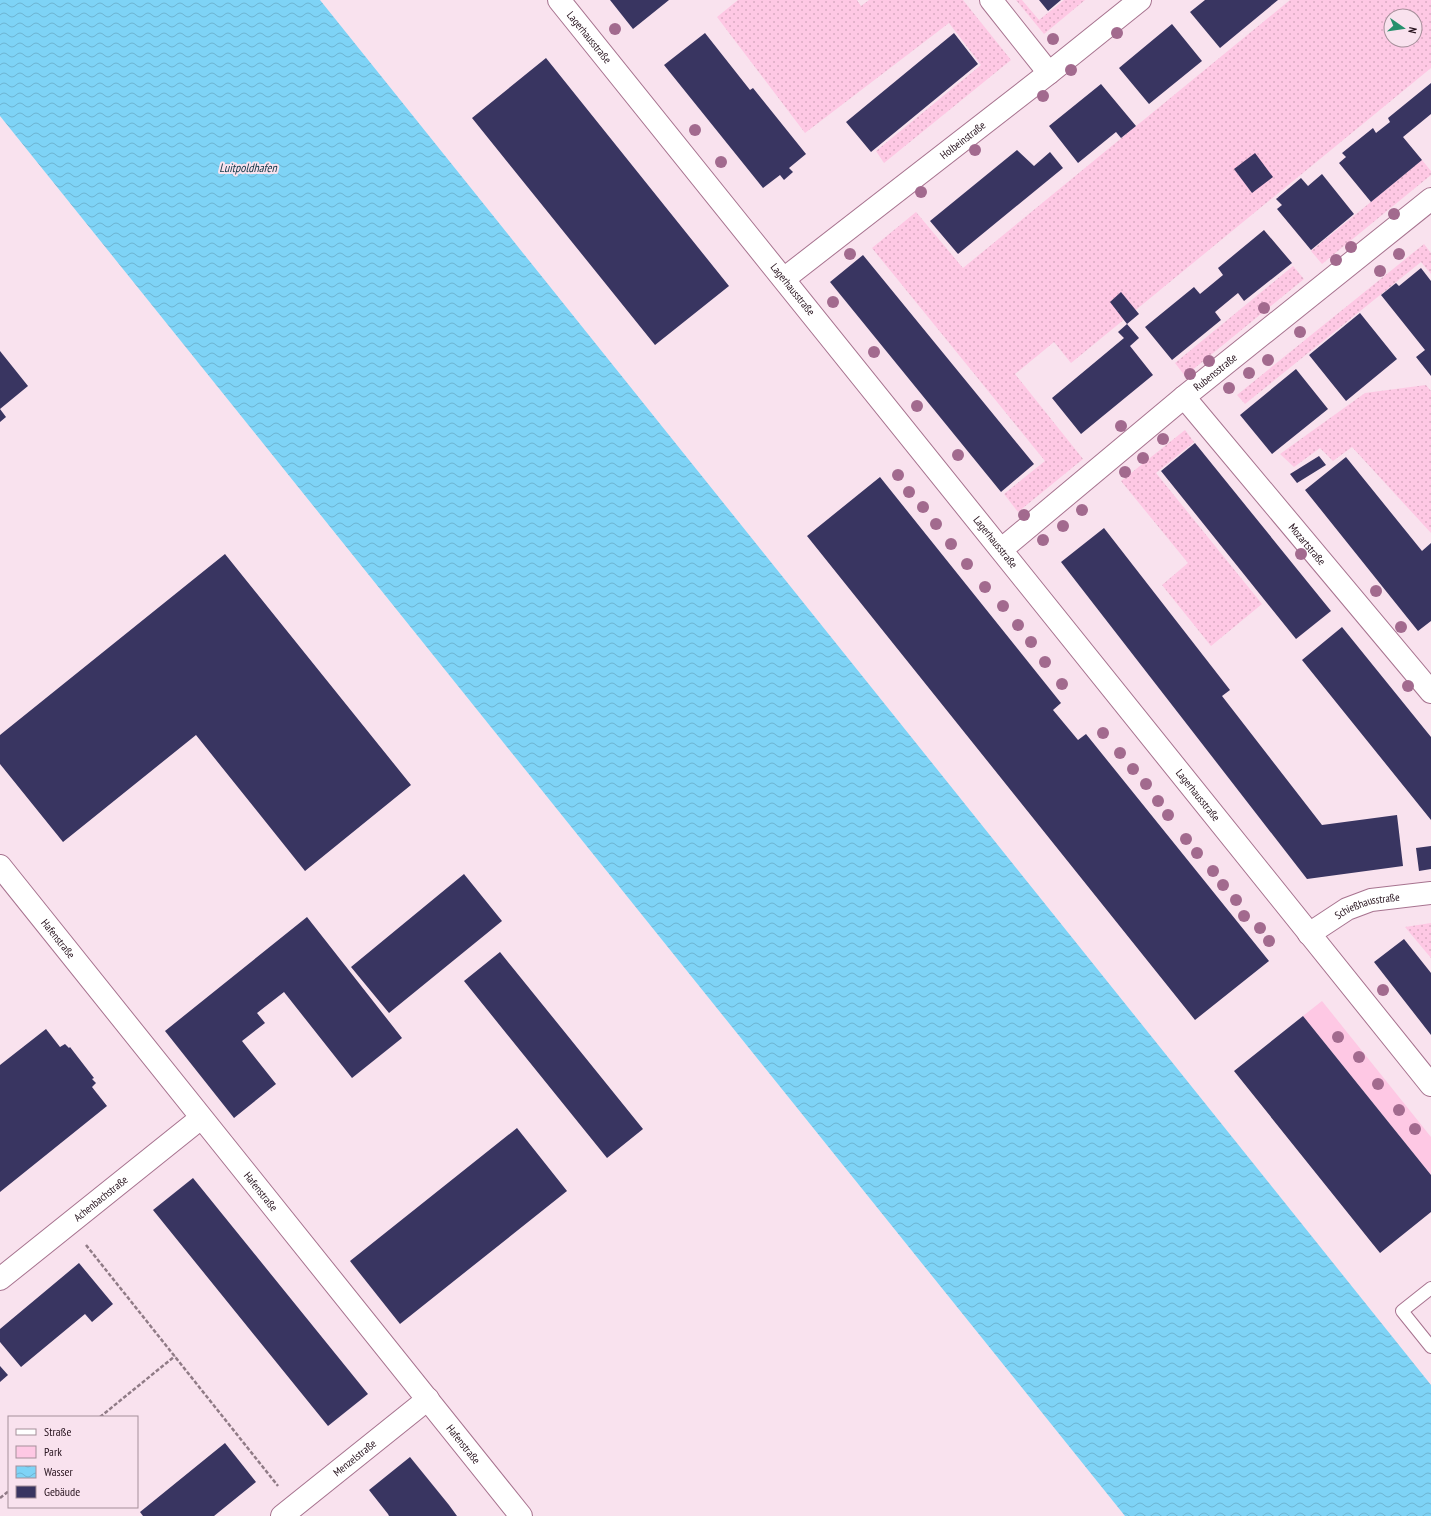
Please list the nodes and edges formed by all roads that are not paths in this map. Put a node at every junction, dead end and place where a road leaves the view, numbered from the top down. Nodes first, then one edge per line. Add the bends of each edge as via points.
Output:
1 (559, 0) edge
2 (991, 0) edge
3 (1140, 0) edge
4 (1049, 73) junction
5 (1428, 208) edge
6 (785, 278) junction
7 (1184, 397) junction
8 (1002, 549) junction
9 (1431, 692) edge
10 (0, 866) edge
11 (1431, 893) edge
12 (1309, 934) junction
13 (1431, 1085) edge
14 (202, 1118) junction
15 (0, 1279) edge
16 (1431, 1288) edge
17 (1431, 1348) edge
18 (428, 1399) junction
19 (288, 1511) edge
20 (521, 1516) edge

1 - 6 street, Lagerhausstraße
2 - 4 street
3 - 4 street, Holbeinstraße
4 - 6 street, Holbeinstraße
5 - 7 street, Rubensstraße
6 - 8 street, Lagerhausstraße
7 - 8 street, Rubensstraße
7 - 9 street, Mozartstraße
8 - 12 street, Lagerhausstraße
10 - 14 street, Hafenstraße
11 - 12 street, Schießhausstraße via 1371,900 1347,909
12 - 13 street, Lagerhausstraße
14 - 15 street, Achenbachstraße
14 - 18 street, Hafenstraße
16 - 17 lane via 1402,1311
18 - 19 street, Menzelstraße
18 - 20 street, Hafenstraße

